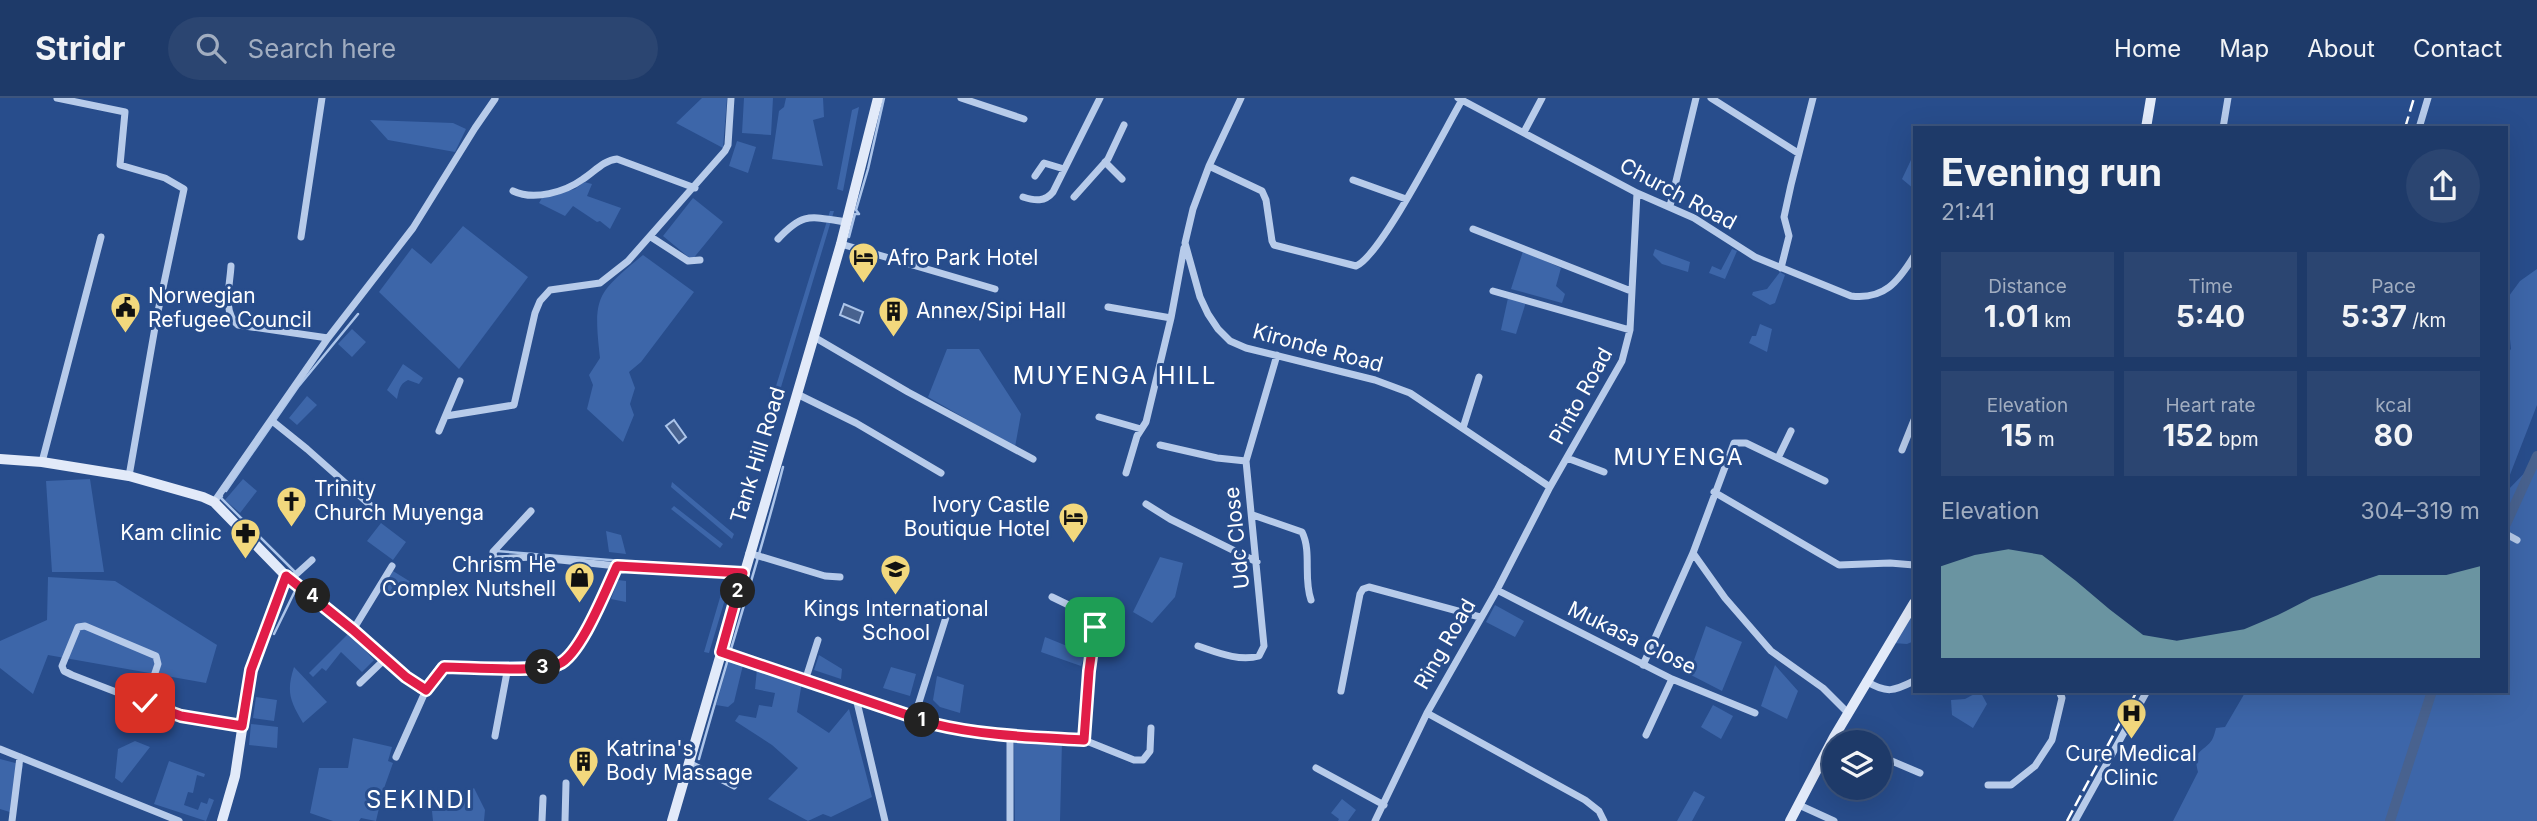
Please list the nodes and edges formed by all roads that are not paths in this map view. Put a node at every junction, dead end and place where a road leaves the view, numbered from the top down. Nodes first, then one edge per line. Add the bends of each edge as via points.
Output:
1 (57, 98) edge
2 (322, 98) edge
3 (731, 98) edge
4 (878, 98) edge
5 (961, 98) edge
6 (1100, 98) edge
7 (1241, 98) edge
8 (1542, 98) edge
9 (1696, 98) edge
10 (1711, 98) edge
11 (1813, 98) edge
12 (2151, 98) edge
13 (2228, 98) edge
14 (2428, 98) edge
15 (495, 99) edge
16 (1460, 99) edge
17 (85, 100) edge
18 (1024, 119) dead end
19 (1124, 125) dead end
20 (2146, 126) edge
21 (2223, 126) edge
22 (2420, 126) edge
23 (1524, 132) junction
24 (1798, 153) junction
25 (1105, 162) junction
26 (1209, 166) junction
27 (1064, 169) junction
28 (1035, 176) dead end
29 (1122, 179) dead end
30 (1353, 180) dead end
31 (695, 188) junction
32 (513, 191) dead end
33 (1637, 193) junction
34 (1023, 197) dead end
35 (1074, 197) dead end
36 (1406, 199) junction
37 (1670, 206) junction
38 (846, 222) junction
39 (1473, 229) dead end
40 (101, 237) dead end
41 (301, 237) dead end
42 (651, 237) junction
43 (778, 239) dead end
44 (1185, 243) junction
45 (841, 244) junction
46 (1913, 258) edge
47 (700, 260) dead end
48 (231, 267) dead end
49 (1781, 268) junction
50 (995, 289) dead end
51 (1493, 291) dead end
52 (1631, 291) junction
53 (1108, 307) dead end
54 (1171, 318) junction
55 (1630, 331) junction
56 (814, 337) junction
57 (328, 338) junction
58 (1277, 355) junction
59 (1479, 377) dead end
60 (460, 381) dead end
61 (797, 394) junction
62 (446, 416) junction
63 (1099, 417) dead end
64 (271, 420) junction
65 (1913, 422) edge
66 (1462, 428) junction
67 (1141, 429) junction
68 (439, 431) dead end
69 (1791, 431) dead end
70 (1160, 445) dead end
71 (1902, 450) dead end
72 (1567, 458) junction
73 (1778, 458) junction
74 (0, 459) edge
75 (1033, 459) dead end
76 (1246, 461) junction
77 (42, 462) junction
78 (1604, 472) dead end
79 (941, 473) dead end
80 (1126, 473) dead end
81 (129, 476) junction
82 (1825, 481) dead end
83 (1550, 487) junction
84 (1714, 492) junction
85 (214, 502) junction
86 (1146, 504) dead end
87 (531, 511) dead end
88 (378, 513) dead end
89 (1253, 515) junction
90 (2508, 535) edge
91 (2516, 539) dead end
92 (749, 553) junction
93 (1693, 553) junction
94 (312, 560) dead end
95 (1257, 562) junction
96 (1913, 565) edge
97 (392, 566) dead end
98 (617, 566) junction
99 (743, 573) junction
100 (840, 577) dead end
101 (289, 578) junction
102 (1497, 590) junction
103 (1052, 597) dead end
104 (1311, 600) dead end
105 (1913, 605) edge
106 (948, 611) dead end
107 (1480, 617) junction
108 (353, 630) junction
109 (818, 640) dead end
110 (1198, 646) dead end
111 (721, 652) junction
112 (385, 659) junction
113 (1643, 665) junction
114 (508, 667) junction
115 (1672, 679) junction
116 (805, 681) junction
117 (1866, 681) junction
118 (1913, 682) edge
119 (360, 683) dead end
120 (426, 690) junction
121 (1341, 691) dead end
122 (2060, 693) edge
123 (2146, 693) edge
124 (856, 698) junction
125 (145, 703) junction
126 (1427, 713) junction
127 (1755, 713) dead end
128 (1848, 713) junction
129 (914, 718) junction
130 (242, 726) junction
131 (1151, 728) dead end
132 (1838, 730) edge
133 (1646, 735) dead end
134 (495, 736) dead end
135 (1010, 736) junction
136 (1084, 740) junction
137 (0, 749) edge
138 (20, 757) junction
139 (396, 757) dead end
140 (1822, 760) edge
141 (1892, 761) edge
142 (688, 763) junction
143 (1316, 768) dead end
144 (1920, 773) dead end
145 (566, 783) dead end
146 (1987, 785) dead end
147 (734, 786) dead end
148 (543, 798) dead end
149 (1384, 805) junction
150 (1799, 805) junction
151 (1010, 820) edge
152 (1377, 820) edge
153 (12, 821) edge
154 (180, 821) edge
155 (222, 821) edge
156 (542, 821) edge
157 (565, 821) edge
158 (672, 821) edge
159 (886, 821) edge
160 (1604, 821) edge
161 (1790, 821) edge
162 (1834, 821) edge
163 (2075, 821) edge

1 - 17 street
2 - 41 street
3 - 31 street via 728,145
4 - 38 street, Tank Hill Road
5 - 18 street
6 - 27 street
7 - 26 street, Kironde Road
8 - 23 street
9 - 37 street
10 - 24 street
11 - 24 street
12 - 20 street
13 - 21 street
14 - 22 street
15 - 57 street via 413,228
16 - 23 street, Church Road
16 - 36 street
17 - 81 street via 125,112 121,166 165,178 184,189
19 - 25 street
23 - 33 street, Church Road
24 - 49 street via 1784,217 1789,236
25 - 29 street
25 - 35 street
26 - 36 street via 1262,191 1274,245 1352,265 1364,262
26 - 44 street, Kironde Road
27 - 28 street via 1044,163
27 - 34 street via 1048,198
30 - 36 street
31 - 32 street via 617,159 567,188 530,196
31 - 42 street
33 - 37 street, Church Road
33 - 52 street, Pinto Road
37 - 49 street, Church Road
38 - 43 street via 803,218
38 - 45 street, Tank Hill Road
39 - 52 street
40 - 77 street
42 - 47 street via 688,261
42 - 62 street via 600,283 558,287 546,294 535,313 514,405
44 - 54 street
44 - 58 street, Kironde Road via 1200,297 1217,329 1246,348
45 - 50 street
45 - 56 street, Tank Hill Road
46 - 49 street, Church Road via 1887,290 1866,296 1851,296
48 - 57 street via 228,311 238,325
51 - 55 street
52 - 55 street, Pinto Road
53 - 54 street
54 - 67 street
55 - 72 street, Pinto Road via 1622,361
56 - 61 street, Tank Hill Road
56 - 75 street
57 - 64 street
58 - 66 street, Kironde Road via 1410,393
58 - 76 street, Udc Close
59 - 66 street
60 - 62 street
61 - 79 street
61 - 92 street, Tank Hill Road
62 - 68 street
63 - 67 street
64 - 85 street
64 - 88 street
65 - 71 street
66 - 83 street, Kironde Road
67 - 80 street
69 - 73 street
70 - 76 street
72 - 78 street
72 - 83 street, Pinto Road
73 - 82 street
73 - 84 street via 1746,443 1734,443
74 - 77 street
76 - 89 street, Udc Close
77 - 81 street
81 - 85 street
83 - 102 street, Ring Road
84 - 93 street
84 - 96 street via 1839,565
85 - 101 street
86 - 95 street
87 - 98 street via 493,552 494,559 532,557
89 - 95 street, Udc Close
89 - 104 street via 1302,532
90 - 91 street
92 - 99 street, Tank Hill Road
92 - 100 street
93 - 113 street
93 - 128 street via 1771,651 1823,688
94 - 101 street
95 - 110 street, Udc Close via 1265,634 1262,652 1247,658
97 - 108 street
98 - 99 street
98 - 114 street via 589,625 566,660 552,666
99 - 111 street, Tank Hill Road
101 - 108 street
101 - 130 street via 251,670
102 - 107 street, Ring Road
102 - 113 street, Mukasa Close
103 - 136 street via 1083,612 1095,627
105 - 117 street
106 - 129 street
107 - 121 street via 1363,589
107 - 126 street, Ring Road
108 - 112 street
109 - 116 street
111 - 116 street
111 - 142 street, Tank Hill Road
112 - 119 street
112 - 120 street
113 - 115 street, Mukasa Close
114 - 120 street via 444,667
114 - 134 street
115 - 127 street, Mukasa Close
115 - 133 street
116 - 124 street
117 - 118 street via 1891,691
117 - 128 street
120 - 139 street
122 - 146 street via 2063,698 2052,740 2035,766 2011,785
123 - 163 street
124 - 129 street
124 - 159 street
125 - 125 street via 62,670 78,627 156,656 158,664
125 - 130 street via 189,718
126 - 149 street, Ring Road
126 - 160 street via 1585,800
128 - 132 street
129 - 135 street
130 - 155 street
131 - 136 street via 1148,756 1143,760
135 - 136 street
135 - 151 street
137 - 138 street
138 - 153 street
138 - 154 street
140 - 150 street
141 - 144 street
142 - 147 street
142 - 158 street, Tank Hill Road
143 - 149 street
145 - 157 street
148 - 156 street
149 - 152 street, Ring Road
150 - 161 street
150 - 162 street

